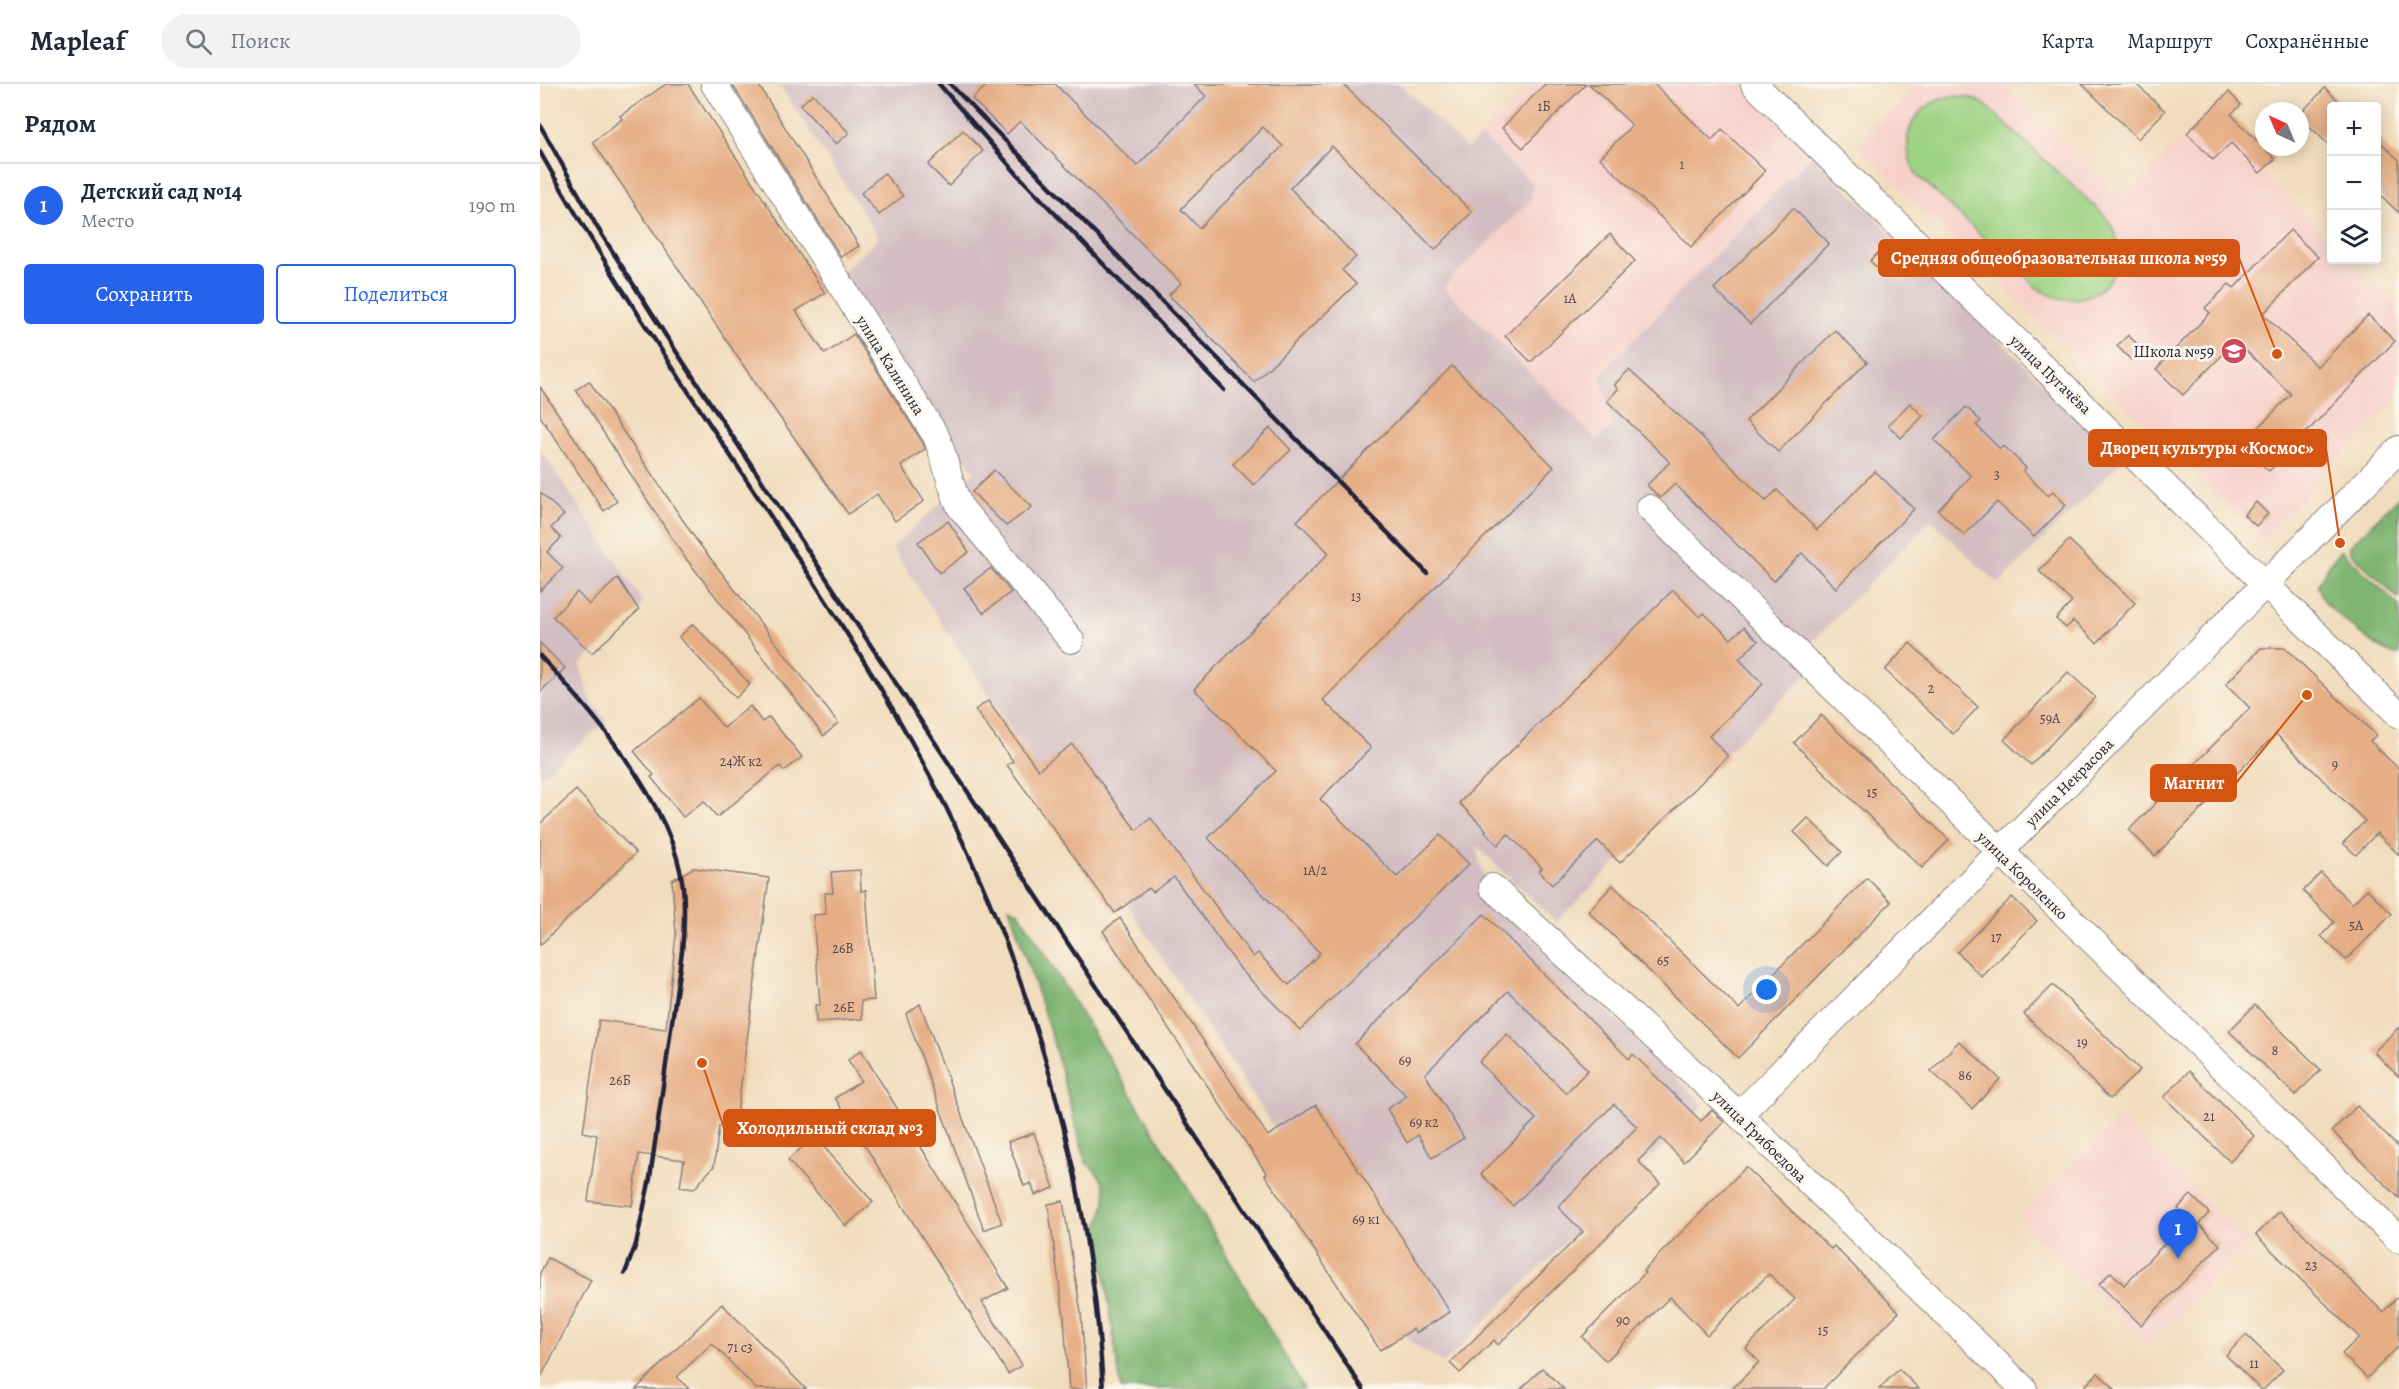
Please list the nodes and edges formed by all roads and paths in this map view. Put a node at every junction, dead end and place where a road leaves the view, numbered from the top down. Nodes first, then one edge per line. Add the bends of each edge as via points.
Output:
1 (714, 84) edge
2 (1754, 84) edge
3 (2399, 449) edge
4 (1649, 508) dead end
5 (2266, 584) junction
6 (1071, 640) dead end
7 (2399, 715) edge
8 (2000, 852) junction
9 (1492, 887) dead end
10 (1739, 1115) junction
11 (2399, 1240) edge
12 (2024, 1389) edge

1 - 6 street, улица Калинина via 936,436 960,507
2 - 5 street, улица Пугачёва
3 - 5 street, улица Некрасова
4 - 8 street, улица Короленко
5 - 7 street, улица Пугачёва
5 - 8 street, улица Некрасова
8 - 10 street, улица Некрасова
8 - 11 street, улица Короленко
9 - 10 street, улица Грибоедова
10 - 12 street, улица Грибоедова

